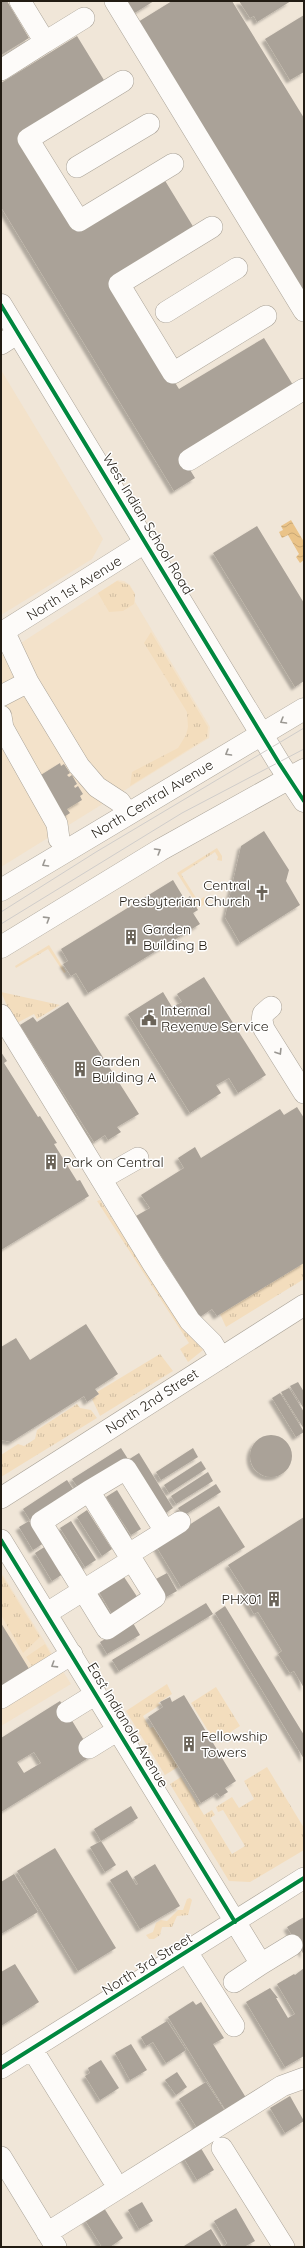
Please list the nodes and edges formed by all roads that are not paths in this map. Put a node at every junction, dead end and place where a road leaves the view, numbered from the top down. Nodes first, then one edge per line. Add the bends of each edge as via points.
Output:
1 (20, 1) edge
2 (115, 1) edge
3 (84, 18) dead end
4 (45, 42) junction
5 (1, 70) edge
6 (123, 82) dead end
7 (149, 124) dead end
8 (173, 164) dead end
9 (77, 167) dead end
10 (212, 227) dead end
11 (237, 268) dead end
12 (1, 305) edge
13 (304, 311) edge
14 (166, 312) dead end
15 (266, 316) dead end
16 (10, 339) edge
17 (304, 389) edge
18 (189, 460) dead end
19 (146, 542) junction
20 (3, 632) edge
21 (14, 689) edge
22 (304, 709) edge
23 (1, 713) edge
24 (1, 716) edge
25 (262, 734) junction
26 (1, 745) edge
27 (296, 774) edge
28 (304, 801) edge
29 (128, 814) junction
30 (63, 845) junction
31 (1, 890) edge
32 (1, 947) edge
33 (271, 1007) dead end
34 (1, 1015) edge
35 (304, 1092) edge
36 (138, 1158) dead end
37 (101, 1180) junction
38 (304, 1305) edge
39 (221, 1358) junction
40 (89, 1491) junction
41 (1, 1498) edge
42 (1, 1540) edge
43 (130, 1557) junction
44 (83, 1590) junction
45 (47, 1613) junction
46 (72, 1654) junction
47 (96, 1694) junction
48 (1, 1698) edge
49 (67, 1712) dead end
50 (118, 1730) junction
51 (89, 1748) dead end
52 (304, 1878) edge
53 (235, 1922) junction
54 (292, 1945) dead end
55 (187, 1952) junction
56 (261, 1964) junction
57 (234, 1982) dead end
58 (234, 2026) dead end
59 (32, 2049) junction
60 (1, 2068) edge
61 (304, 2078) edge
62 (222, 2148) dead end
63 (1, 2157) edge
64 (112, 2178) dead end
65 (52, 2240) edge
66 (284, 2247) edge

1 - 4 street
2 - 13 street
3 - 4 street
4 - 5 street
6 - 8 street via 28,140 79,221
7 - 9 street
10 - 15 street via 119,284 173,373
11 - 14 street
12 - 16 main road, West Indian School Road
16 - 19 main road, West Indian School Road
17 - 18 street
19 - 20 street, North 1st Avenue
19 - 25 main road, West Indian School Road
20 - 21 street
21 - 23 street
21 - 29 street via 88,778 120,802
22 -> 25 main road, North Central Avenue
24 - 30 street via 3,728 58,824
25 - 27 main road, West Indian School Road via 274,755
25 -> 29 main road, North Central Avenue
26 - 30 street
27 - 28 main road, West Indian School Road
32 -> 27 main road via 160,850
29 - 30 main road, North Central Avenue
30 -> 31 main road, North Central Avenue
33 -> 35 street via 262,1014 264,1029
34 - 37 street
36 - 37 street
37 - 39 street via 162,1268 196,1329 212,1343
38 - 39 street, North 2nd Street
39 - 41 street, North 2nd Street
40 - 43 street
40 - 43 street via 126,1469 173,1527
40 - 44 street via 41,1522
42 - 45 street, East Indianola Avenue
43 - 44 street
43 - 44 street via 155,1597 107,1629
44 - 45 street
45 - 46 street, East Indianola Avenue
46 - 47 street, East Indianola Avenue
46 -> 48 street
47 - 49 street
47 - 50 street, East Indianola Avenue
50 - 51 street
50 - 53 street, East Indianola Avenue
52 - 53 street, North 3rd Street
53 - 55 street, North 3rd Street
53 - 56 street, East Indianola Avenue
54 - 56 street
55 - 58 street
55 - 59 street, North 3rd Street
56 - 57 street
59 - 60 street, North 3rd Street
59 - 64 street
61 - 65 street via 282,2086
62 - 66 street
63 - 65 street

